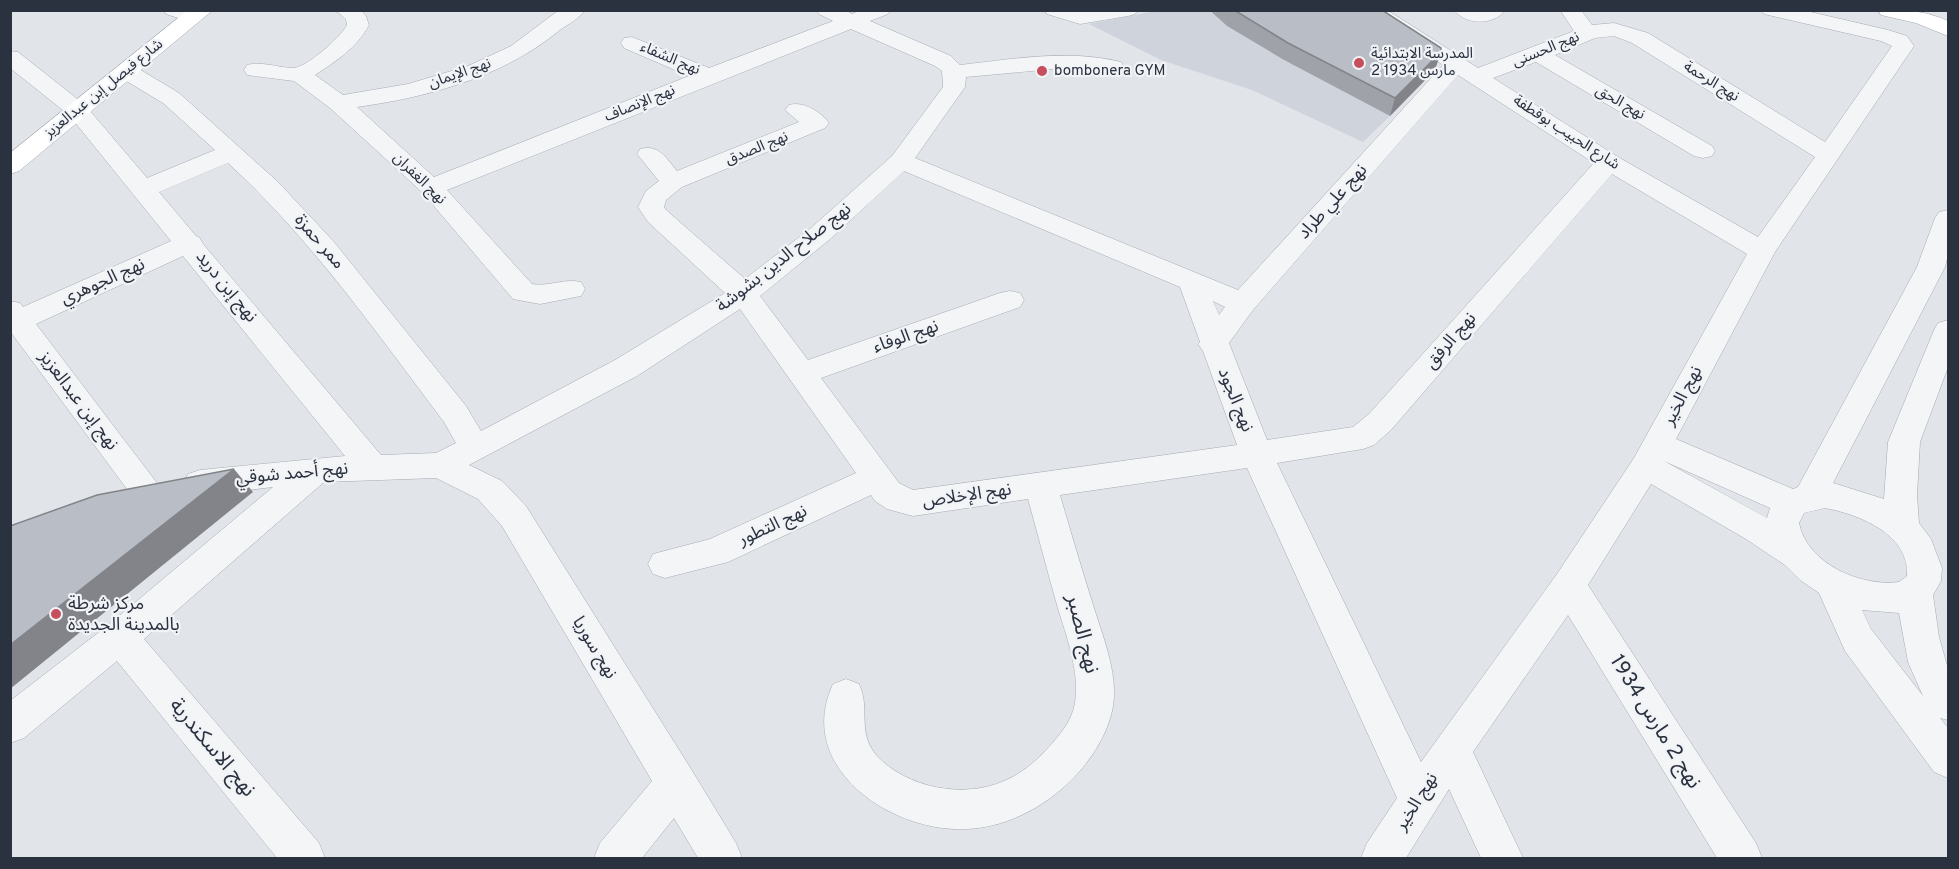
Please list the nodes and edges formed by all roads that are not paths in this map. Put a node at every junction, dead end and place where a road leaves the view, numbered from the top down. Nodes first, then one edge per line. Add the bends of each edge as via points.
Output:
1 (345, 10) edge
2 (826, 10) edge
3 (881, 10) edge
4 (1054, 10) edge
5 (1128, 10) edge
6 (1372, 10) edge
7 (1464, 10) edge
8 (1495, 10) edge
9 (1570, 10) edge
10 (1771, 10) edge
11 (1889, 10) edge
12 (568, 11) edge
13 (193, 12) edge
14 (849, 21) junction
15 (1948, 29) edge
16 (1587, 33) junction
17 (632, 43) dead end
18 (1538, 54) junction
19 (10, 57) edge
20 (1457, 63) junction
21 (1113, 68) dead end
22 (255, 70) dead end
23 (126, 71) junction
24 (954, 72) junction
25 (300, 75) junction
26 (708, 76) junction
27 (1478, 76) junction
28 (338, 103) junction
29 (77, 110) junction
30 (797, 110) dead end
31 (232, 152) junction
32 (1703, 152) dead end
33 (649, 154) dead end
34 (1829, 155) junction
35 (901, 161) junction
36 (1609, 162) junction
37 (10, 166) edge
38 (673, 182) junction
39 (431, 187) junction
40 (144, 189) junction
41 (1948, 218) edge
42 (190, 243) junction
43 (1762, 251) junction
44 (1192, 282) junction
45 (571, 289) dead end
46 (744, 294) junction
47 (1010, 300) dead end
48 (1243, 303) junction
49 (14, 315) edge
50 (1948, 330) edge
51 (1213, 344) junction
52 (802, 373) junction
53 (475, 449) junction
54 (1256, 453) junction
55 (1651, 456) junction
56 (440, 465) junction
57 (372, 467) junction
58 (316, 470) junction
59 (878, 477) junction
60 (1041, 486) junction
61 (132, 497) joint
62 (1800, 500) junction
63 (1903, 530) junction
64 (1797, 556) junction
65 (665, 564) dead end
66 (1832, 584) junction
67 (1569, 585) junction
68 (1915, 591) junction
69 (120, 638) junction
70 (846, 696) dead end
71 (1948, 703) edge
72 (10, 725) edge
73 (1451, 750) junction
74 (1948, 759) edge
75 (677, 783) junction
76 (1418, 800) junction
77 (304, 858) edge
78 (615, 858) edge
79 (721, 858) edge
80 (1382, 858) edge
81 (1502, 858) edge
82 (1741, 858) edge

1 - 25 street via 356,16 357,30
2 - 14 street
3 - 14 street, نهج الإنصاف
4 - 5 street via 1080,18
6 - 20 street, شارع الحبيب بوقطفة
7 - 8 street via 1478,16
9 - 16 street, نهج الحسنى
10 - 34 street, نهج الخير via 1888,36 1903,43 1902,50
11 - 15 main road
12 - 28 street, نهج الإيمان via 531,43 480,69 419,88
13 - 23 main road, شارع فيصل إبن عبدالعزيز
14 - 24 street via 934,57
14 - 26 street, نهج الإنصاف
16 - 18 street, نهج الحسنى
16 - 34 street, نهج الرحمة via 1612,29 1640,38
17 - 26 street, نهج الشفاء
18 - 27 street, نهج الحسنى
18 - 32 street, نهج الحق
19 - 29 street, نهج إبن دريد
20 - 27 street, شارع الحبيب بوقطفة
20 - 48 street, نهج علي طراد
21 - 24 street via 1064,61
22 - 25 street
23 - 29 main road, شارع فيصل إبن عبدالعزيز
23 - 31 street, ممر حمزة via 171,98
24 - 35 street, نهج صلاح الدين بشوشة via 952,92
25 - 28 street, نهج الغفران
26 - 39 street, نهج الإنصاف
27 - 36 street, شارع الحبيب بوقطفة
28 - 39 street, نهج الغفران
29 - 37 main road, شارع فيصل إبن عبدالعزيز
29 - 40 street, نهج إبن دريد
30 - 38 street, نهج الصدق via 817,123
31 - 40 street
31 - 53 street, ممر حمزة via 326,248 455,414
33 - 38 street
34 - 43 street, نهج الخير
35 - 44 street
35 - 46 street, نهج صلاح الدين بشوشة via 820,234
36 - 43 street, شارع الحبيب بوقطفة
36 - 54 street, نهج الرفق via 1371,432 1348,441
38 - 46 street, نهج الصدق via 652,201 653,211
39 - 45 street, نهج الغفران via 520,290 540,295
40 - 42 street, نهج إبن دريد
41 - 62 street via 1931,267 1852,420
42 - 49 street, نهج الجوهري
42 - 57 street, نهج إبن دريد
43 - 55 street, نهج الخير
44 - 48 street
44 - 51 street, نهج الجود
46 - 52 street, نهج الإخلاص
46 - 53 street, نهج صلاح الدين بشوشة via 626,368
47 - 52 street, نهج الوفاء
48 - 51 street, نهج علي طراد
49 - 61 street, نهج إبن عبدالعزيز
50 - 63 street via 1904,442 1900,495
51 - 54 street, نهج الجود
52 - 59 street, نهج الإخلاص
53 - 56 street, نهج صلاح الدين بشوشة
54 - 60 street, نهج الإخلاص
54 - 76 street, نهج الجود
55 - 62 street
55 - 64 street via 1696,491 1747,520
55 - 67 street, نهج الخير
56 - 57 street, نهج أحمد شوقي
56 - 75 street, نهج سوريا via 490,490 514,516
57 - 58 street, نهج أحمد شوقي
58 - 61 street, نهج أحمد شوقي via 234,478
58 - 69 street
59 - 60 street, نهج الإخلاص via 894,498 913,503
59 - 65 street, نهج التطور via 716,552
60 - 70 street, نهج الصبر via 1090,658 1095,698 1085,730 1060,765 1028,792 1004,802 966,810 926,805 879,786 854,758 844,730
62 - 63 street via 1840,497 1857,502
62 - 64 street via 1784,513 1782,526
63 - 68 street via 1924,564 1923,582
64 - 66 street
66 - 68 street via 1870,597 1904,597
66 - 74 street via 1858,640
67 - 73 street, نهج الخير
67 - 82 street, نهج 2 مارس 1934
68 - 71 street via 1921,645 1930,674
69 - 72 street
69 - 77 street, نهج الاسكندرية
73 - 76 street, نهج الخير
73 - 81 street
75 - 78 street
75 - 79 street, نهج سوريا
76 - 80 street, نهج الخير

